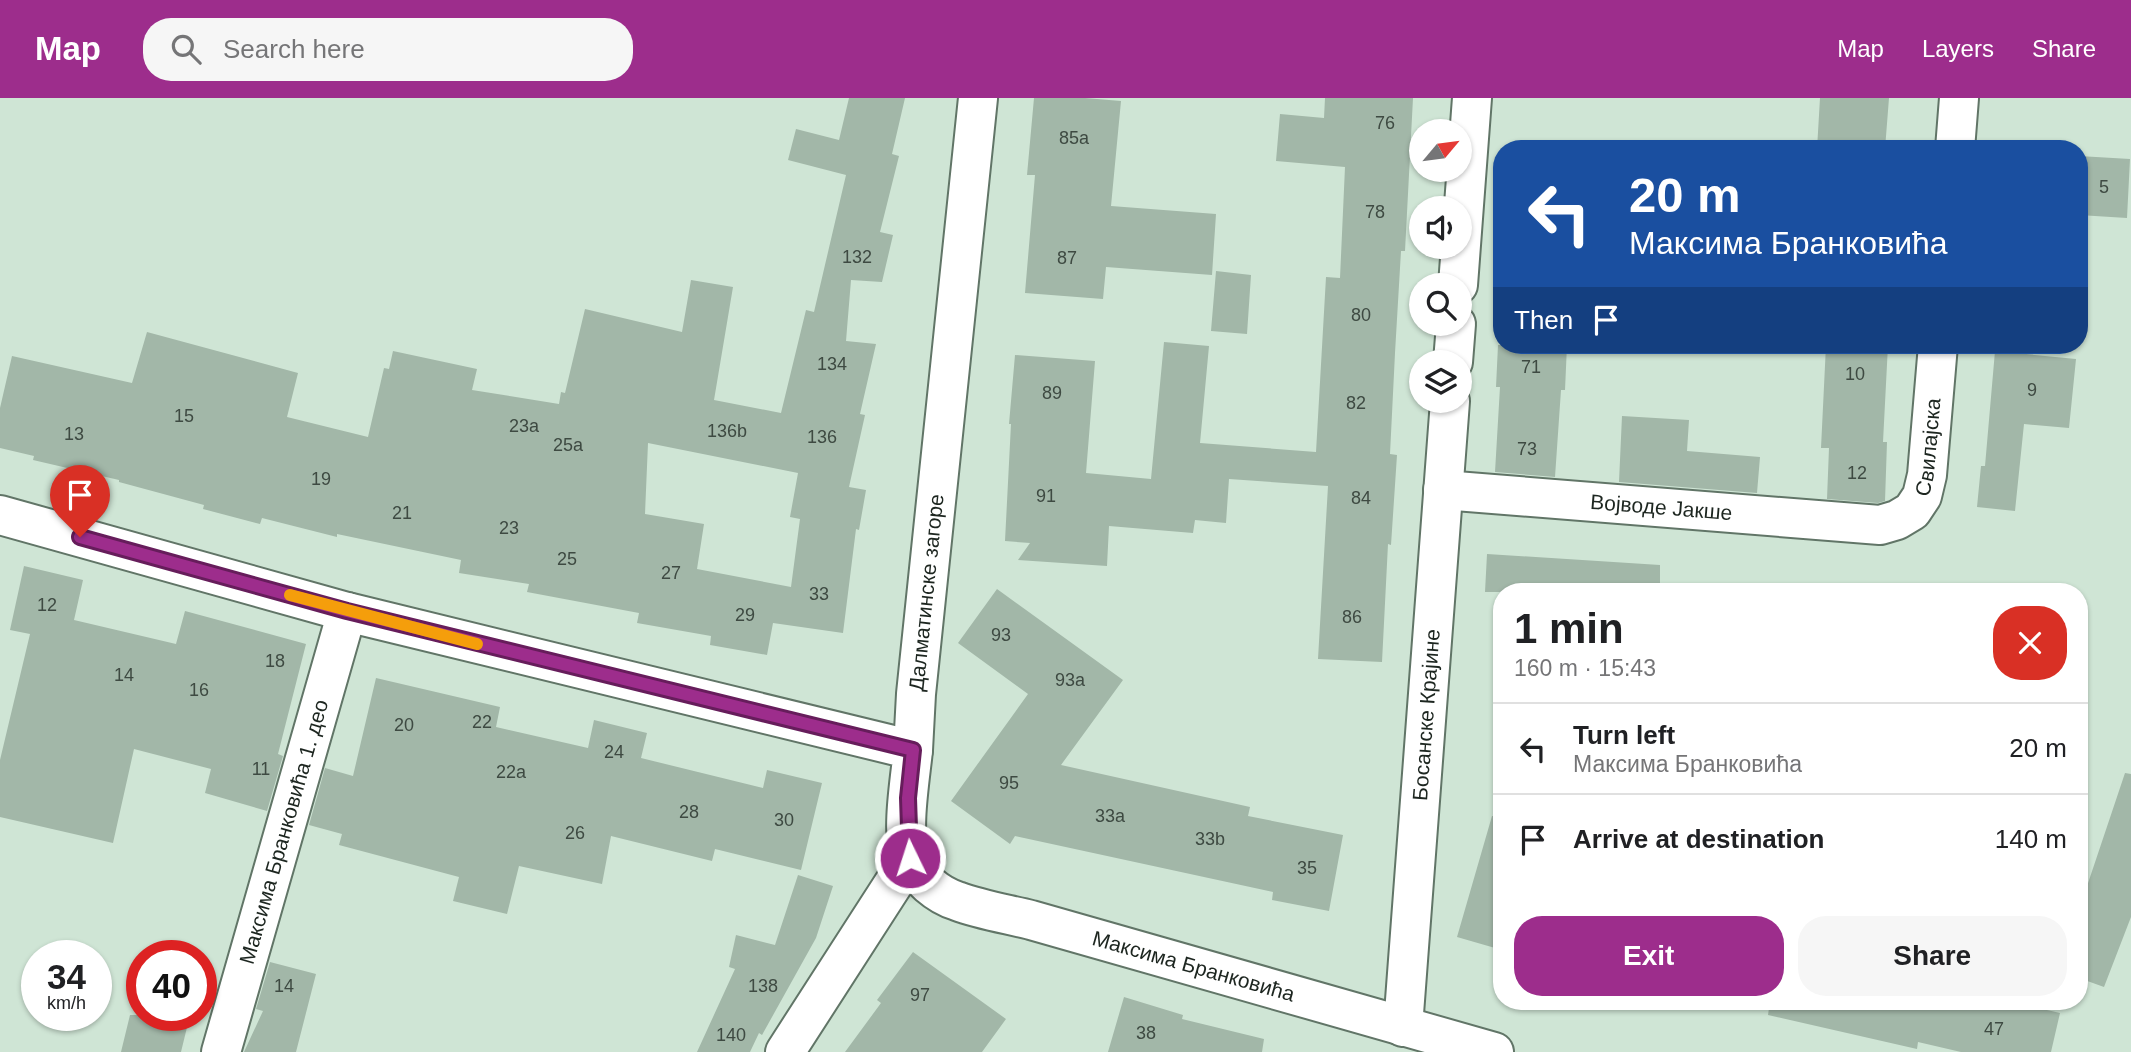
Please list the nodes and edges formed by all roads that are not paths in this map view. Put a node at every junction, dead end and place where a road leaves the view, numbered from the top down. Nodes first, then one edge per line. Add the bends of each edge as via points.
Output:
1 (978, 98) edge
2 (1472, 98) edge
3 (1959, 98) edge
4 (1956, 140) edge
5 (1459, 273) edge
6 (1937, 354) edge
7 (1449, 413) edge
8 (1443, 490) junction
9 (0, 515) edge
10 (1880, 525) joint
11 (347, 611) junction
12 (913, 750) junction
13 (910, 858) junction
14 (1403, 1027) junction
15 (221, 1052) edge
16 (785, 1052) edge
17 (1494, 1052) edge

1 - 12 street, Далматинске загоре
2 - 5 street
3 - 4 street
6 - 10 street, Свилајска via 1922,496 1912,511
7 - 8 street, Босанске Крајине
8 - 10 street, Војводе Јакше
8 - 14 street, Босанске Крајине
9 - 11 street
11 - 12 street
11 - 15 street, Максима Бранковића 1. део
12 - 13 street, Далматинске загоре via 908,798
13 - 14 street, Максима Бранковића via 927,883 957,901
13 - 16 street
14 - 17 street, Максима Бранковића

